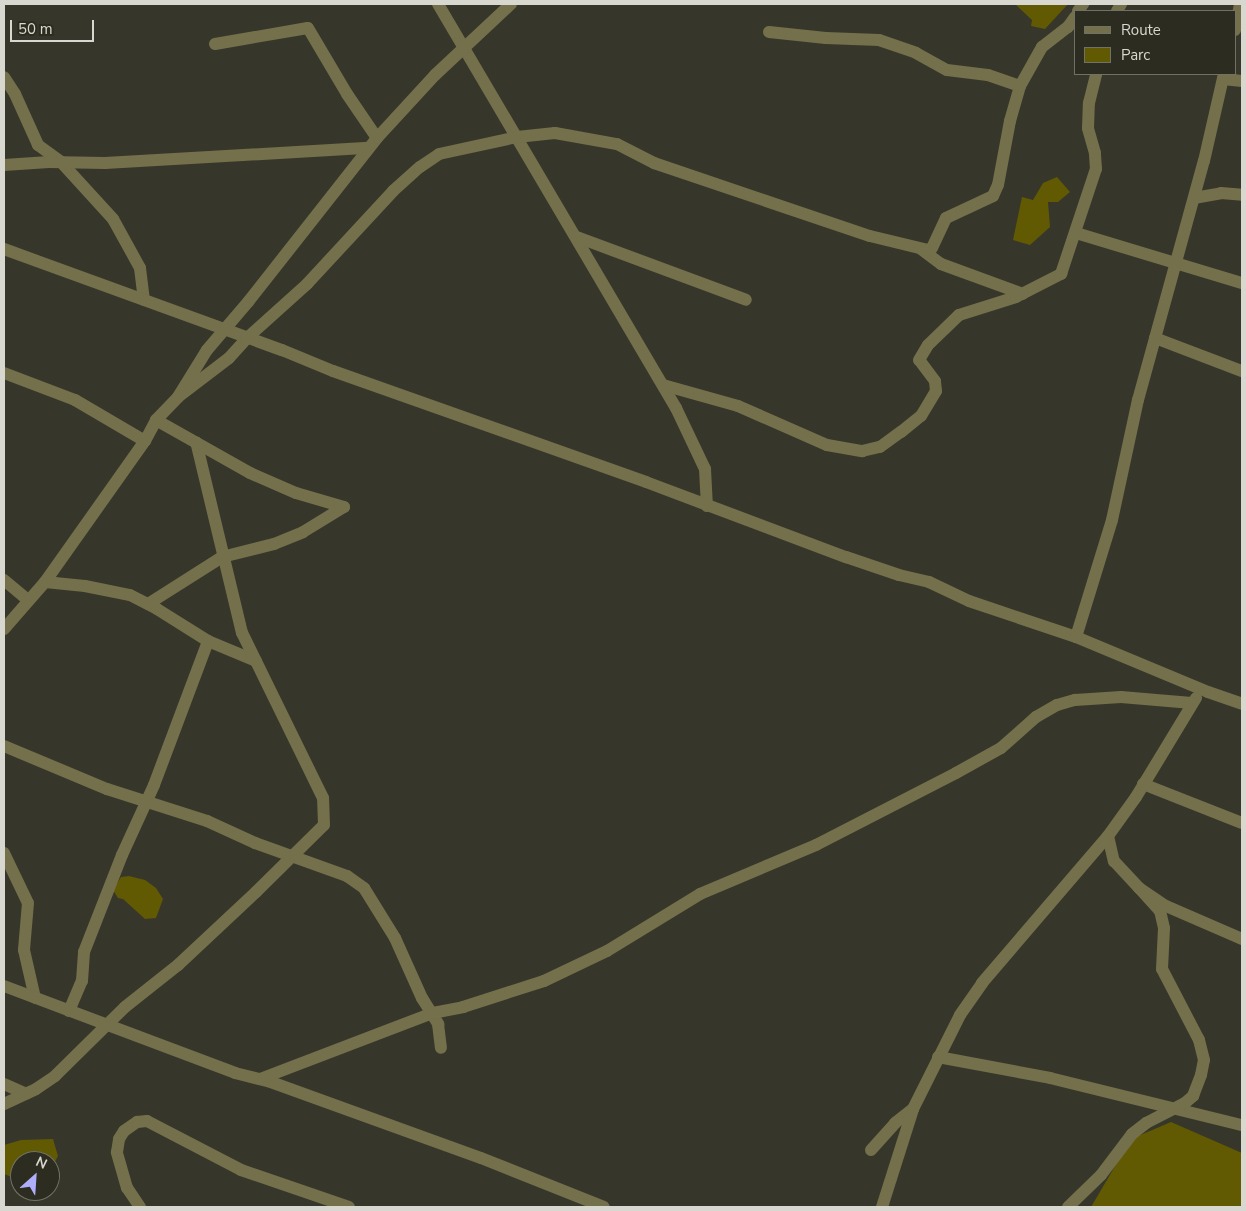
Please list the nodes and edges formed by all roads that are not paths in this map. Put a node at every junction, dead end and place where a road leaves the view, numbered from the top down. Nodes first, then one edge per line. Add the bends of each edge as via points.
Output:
1 (438, 4) edge
2 (511, 4) edge
3 (1240, 4) edge
4 (1074, 18) edge
5 (1236, 25) edge
6 (769, 32) dead end
7 (215, 44) dead end
8 (464, 48) junction
9 (1096, 75) edge
10 (1223, 76) edge
11 (4, 77) edge
12 (1242, 81) edge
13 (1020, 86) junction
14 (517, 137) junction
15 (378, 138) junction
16 (369, 148) junction
17 (61, 162) junction
18 (4, 165) edge
19 (1242, 194) edge
20 (1194, 198) junction
21 (1076, 233) junction
22 (577, 237) junction
23 (4, 248) edge
24 (921, 248) junction
25 (1175, 262) junction
26 (1242, 283) edge
27 (1023, 294) junction
28 (144, 300) junction
29 (746, 300) dead end
30 (223, 330) junction
31 (246, 338) junction
32 (1155, 338) junction
33 (1242, 371) edge
34 (4, 373) edge
35 (663, 386) junction
36 (178, 397) junction
37 (156, 420) junction
38 (145, 441) junction
39 (196, 442) junction
40 (706, 506) junction
41 (222, 557) junction
42 (4, 580) edge
43 (45, 582) junction
44 (28, 600) junction
45 (148, 604) junction
46 (9, 616) edge
47 (4, 629) edge
48 (1076, 637) junction
49 (208, 641) junction
50 (256, 661) junction
51 (1208, 692) junction
52 (1192, 703) junction
53 (1242, 704) edge
54 (4, 746) edge
55 (1143, 784) junction
56 (147, 801) junction
57 (1242, 823) edge
58 (1108, 836) junction
59 (4, 853) edge
60 (295, 856) junction
61 (1139, 888) junction
62 (1242, 939) edge
63 (4, 986) edge
64 (36, 998) junction
65 (70, 1011) junction
66 (433, 1013) junction
67 (106, 1025) junction
68 (441, 1048) dead end
69 (938, 1057) junction
70 (260, 1079) junction
71 (4, 1084) edge
72 (26, 1094) junction
73 (4, 1104) edge
74 (1175, 1107) junction
75 (913, 1109) junction
76 (1242, 1125) edge
77 (872, 1150) dead end
78 (321, 1203) edge
79 (140, 1207) edge
80 (349, 1207) edge
81 (604, 1207) edge
82 (882, 1207) edge
83 (1068, 1207) edge

1 - 8 street
2 - 8 street
3 - 5 street
4 - 13 street via 1042,47
6 - 13 street via 879,40 916,53 947,70 988,75
7 - 15 street via 308,28
8 - 14 street
8 - 15 street via 405,106
9 - 21 street via 1089,103 1088,128 1096,169
10 - 12 street
10 - 20 street
11 - 17 street via 38,144
13 - 24 street via 996,191 988,200 951,214 932,248
14 - 22 street
14 - 24 street via 555,133 617,144 654,163 870,236
14 - 31 street via 439,154 420,167 393,191 306,284
15 - 16 street
16 - 17 street
16 - 30 street
17 - 18 street
17 - 28 street via 113,219 140,268
19 - 20 street via 1221,193
20 - 25 street
21 - 25 street
21 - 27 street via 1061,274
22 - 29 street
22 - 35 street
23 - 28 street
24 - 27 street via 942,264
25 - 26 street
25 - 32 street
27 - 35 street via 960,315 928,345 919,360 935,381 936,392 921,416 880,447 862,451 827,445 738,406
28 - 30 street
30 - 31 street
30 - 36 street
31 - 36 street via 229,358
31 - 40 street
32 - 33 street
32 - 48 street via 1112,520
34 - 38 street via 75,400
35 - 40 street via 705,469
36 - 37 street
37 - 38 street
37 - 39 street
38 - 43 street
39 - 41 street
39 - 41 street via 265,480 344,507 303,532 274,544
40 - 48 street via 846,557 929,582 969,601
41 - 45 street
41 - 50 street via 239,625
42 - 44 street
43 - 44 street
43 - 45 street via 110,590
44 - 46 street
45 - 49 street
46 - 47 street
48 - 51 street
49 - 50 street
49 - 56 street
50 - 60 street via 323,798 324,825
51 - 52 street
51 - 53 street
52 - 55 street
52 - 66 street via 1121,696 1075,700 1058,705 1036,717 1001,748 956,773 816,845 700,894 607,951 544,981 463,1007
54 - 56 street via 108,789
55 - 57 street
55 - 58 street
56 - 60 street
56 - 65 street via 84,952 82,981
58 - 61 street via 1114,861
58 - 69 street via 982,983 960,1015
59 - 64 street via 28,903 24,950
60 - 66 street via 347,876 364,888 395,938 422,998
60 - 67 street via 178,964
61 - 62 street via 1166,906
61 - 74 street via 1160,912 1164,928 1162,969 1198,1040 1204,1060 1193,1096
63 - 64 street
64 - 65 street
65 - 67 street
66 - 68 street
66 - 70 street
67 - 70 street via 234,1073
67 - 72 street via 55,1076
69 - 74 street via 994,1066
69 - 75 street
70 - 81 street via 481,1158
71 - 72 street
72 - 73 street
74 - 76 street
74 - 83 street via 1132,1134 1101,1175
75 - 77 street via 895,1123
75 - 82 street
78 - 79 street via 242,1170 147,1121 137,1122 124,1131 117,1152 127,1188
78 - 80 street

